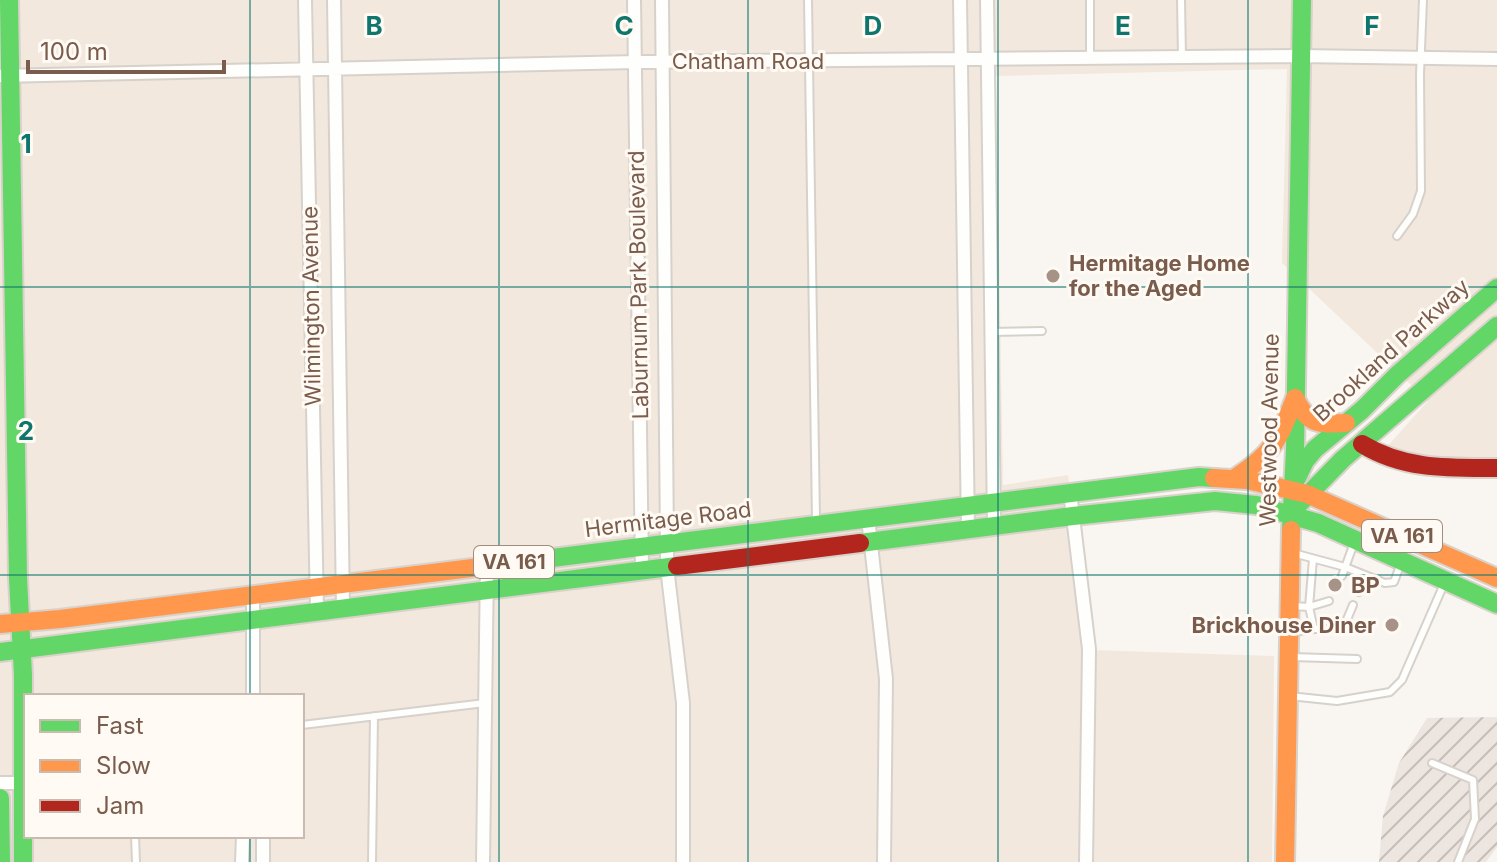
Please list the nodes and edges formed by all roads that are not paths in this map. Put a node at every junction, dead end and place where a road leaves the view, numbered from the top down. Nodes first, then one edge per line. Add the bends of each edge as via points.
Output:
1 (9, 0) edge
2 (305, 0) edge
3 (334, 0) edge
4 (634, 0) edge
5 (662, 0) edge
6 (808, 0) edge
7 (960, 0) edge
8 (987, 0) edge
9 (1090, 0) edge
10 (1181, 0) edge
11 (1302, 0) edge
12 (1423, 0) edge
13 (1300, 56) junction
14 (1182, 57) junction
15 (1421, 57) junction
16 (1090, 58) junction
17 (961, 59) junction
18 (988, 59) junction
19 (1497, 59) edge
20 (809, 61) junction
21 (636, 62) junction
22 (663, 62) junction
23 (307, 70) junction
24 (335, 70) junction
25 (5, 76) edge
26 (6, 228) edge
27 (1397, 236) dead end
28 (1497, 288) edge
29 (1497, 326) edge
30 (1042, 331) dead end
31 (991, 332) junction
32 (1295, 398) junction
33 (1346, 423) junction
34 (1362, 444) junction
35 (1497, 468) edge
36 (1235, 478) junction
37 (1070, 492) junction
38 (1300, 492) junction
39 (993, 502) junction
40 (968, 505) junction
41 (1292, 514) junction
42 (1073, 516) junction
43 (868, 518) junction
44 (816, 524) junction
45 (994, 526) junction
46 (968, 529) junction
47 (1356, 540) junction
48 (871, 541) junction
49 (667, 543) junction
50 (642, 546) junction
51 (1290, 553) junction
52 (1313, 559) junction
53 (1402, 561) junction
54 (487, 565) junction
55 (667, 567) junction
56 (1345, 567) junction
57 (642, 571) junction
58 (1342, 576) dead end
59 (1367, 576) junction
60 (1497, 578) edge
61 (1446, 580) junction
62 (343, 583) junction
63 (316, 587) junction
64 (487, 590) junction
65 (1359, 592) dead end
66 (253, 595) junction
67 (1329, 601) dead end
68 (1497, 604) edge
69 (1353, 605) dead end
70 (1289, 606) junction
71 (1309, 607) junction
72 (343, 608) junction
73 (317, 611) junction
74 (254, 619) junction
75 (21, 622) junction
76 (0, 624) edge
77 (1314, 629) junction
78 (1289, 633) junction
79 (23, 650) junction
80 (0, 652) edge
81 (1289, 657) junction
82 (1357, 659) dead end
83 (253, 694) edge
84 (1288, 696) junction
85 (485, 703) junction
86 (374, 716) junction
87 (304, 725) edge
88 (1432, 763) dead end
89 (0, 783) edge
90 (22, 783) junction
91 (0, 798) edge
92 (135, 838) edge
93 (243, 838) edge
94 (263, 838) edge
95 (1, 862) edge
96 (23, 862) edge
97 (136, 862) edge
98 (242, 862) edge
99 (263, 862) edge
100 (372, 862) edge
101 (483, 862) edge
102 (683, 862) edge
103 (884, 862) edge
104 (1086, 862) edge
105 (1285, 862) edge
106 (1458, 862) edge

1 - 25 main road
2 - 23 street, Wilmington Avenue
3 - 24 street, Wilmington Avenue
4 - 21 street, Laburnum Park Boulevard
5 - 22 street, Laburnum Park Boulevard
6 - 20 lane
7 - 17 street
8 - 18 street
9 - 16 lane
10 - 14 lane
11 - 13 main road, Westwood Avenue
12 - 15 lane
13 - 14 street, Chatham Road
13 - 15 street, Chatham Road
13 - 32 main road, Westwood Avenue
14 - 16 street, Chatham Road
15 - 19 street, Chatham Road
15 - 27 lane via 1421,191
16 - 18 street, Chatham Road
17 - 18 street, Chatham Road
17 - 20 street, Chatham Road
17 - 40 street
18 - 31 street
20 - 22 street, Chatham Road
20 - 44 lane
21 - 22 street, Chatham Road
21 - 24 street, Chatham Road
21 - 50 street, Laburnum Park Boulevard
22 - 49 street, Laburnum Park Boulevard
23 - 24 street, Chatham Road
23 - 25 street, Chatham Road
23 - 63 street, Wilmington Avenue
24 - 62 street, Wilmington Avenue
25 - 26 main road
26 - 75 main road
28 - 33 main road, Brookland Parkway
29 - 34 main road, Brookland Parkway
30 - 31 lane
31 - 39 street
32 - 33 main road via 1309,420
32 - 36 main road via 1277,441
32 - 38 main road, Westwood Avenue
33 - 38 main road, Brookland Parkway via 1305,461
34 - 35 main road via 1405,464
34 - 38 main road, Brookland Parkway
36 - 37 main road, Hermitage Road / VA 161 via 1174,479
36 - 38 main road, Hermitage Road / VA 161
37 - 39 main road, Hermitage Road / VA 161
37 - 42 street
38 - 41 main road, Brookland Parkway
38 - 60 main road, VA 161
39 - 40 main road, Hermitage Road / VA 161
39 - 45 street
40 - 43 main road, Hermitage Road / VA 161
40 - 46 street
41 - 42 main road, VA 161 via 1215,501
41 - 47 main road, VA 161
41 - 51 main road, Westwood Avenue
42 - 45 main road, VA 161
42 - 104 street via 1089,649
43 - 44 main road, Hermitage Road / VA 161
43 - 48 street
44 - 49 main road, Hermitage Road / VA 161
45 - 46 main road, VA 161
46 - 48 main road, VA 161
47 - 53 main road, VA 161
47 - 56 lane
48 - 55 main road, VA 161
48 - 103 street via 886,679
49 - 50 main road, Hermitage Road / VA 161
49 - 55 street, Laburnum Park Boulevard
50 - 54 main road, Hermitage Road / VA 161
50 - 57 street, Laburnum Park Boulevard
51 - 52 lane
51 - 70 main road, Westwood Avenue
52 - 56 lane
52 - 71 lane
53 - 59 lane via 1394,582
53 - 61 main road, VA 161
54 - 62 main road, Hermitage Road / VA 161
54 - 64 street
55 - 57 main road, VA 161
55 - 102 street, Laburnum Park Boulevard via 683,703
56 - 58 lane
56 - 59 lane
57 - 64 main road, VA 161
59 - 65 lane
61 - 68 main road, VA 161
61 - 84 lane via 1402,680 1390,692 1337,701
62 - 63 main road, Hermitage Road / VA 161
62 - 72 street, Wilmington Avenue
63 - 66 main road, Hermitage Road / VA 161
63 - 73 street, Wilmington Avenue
64 - 72 main road, VA 161
64 - 85 street
66 - 74 street
66 - 75 main road, Hermitage Road / VA 161
67 - 71 lane
69 - 77 lane via 1343,629
70 - 71 lane
70 - 78 main road, Westwood Avenue
71 - 77 lane
72 - 73 main road, VA 161
73 - 74 main road, VA 161
74 - 79 main road, VA 161
74 - 83 street
75 - 76 main road, Hermitage Road / VA 161
75 - 79 main road
77 - 78 lane
78 - 81 main road, Westwood Avenue
79 - 80 main road, VA 161
79 - 90 main road
81 - 82 lane
81 - 84 main road, Westwood Avenue
84 - 105 main road, Westwood Avenue
85 - 86 lane
85 - 101 street
86 - 87 lane
86 - 100 lane
88 - 106 lane via 1473,780 1475,819
89 - 90 street
90 - 96 main road
91 - 95 main road
92 - 97 lane
93 - 98 street
94 - 99 street

